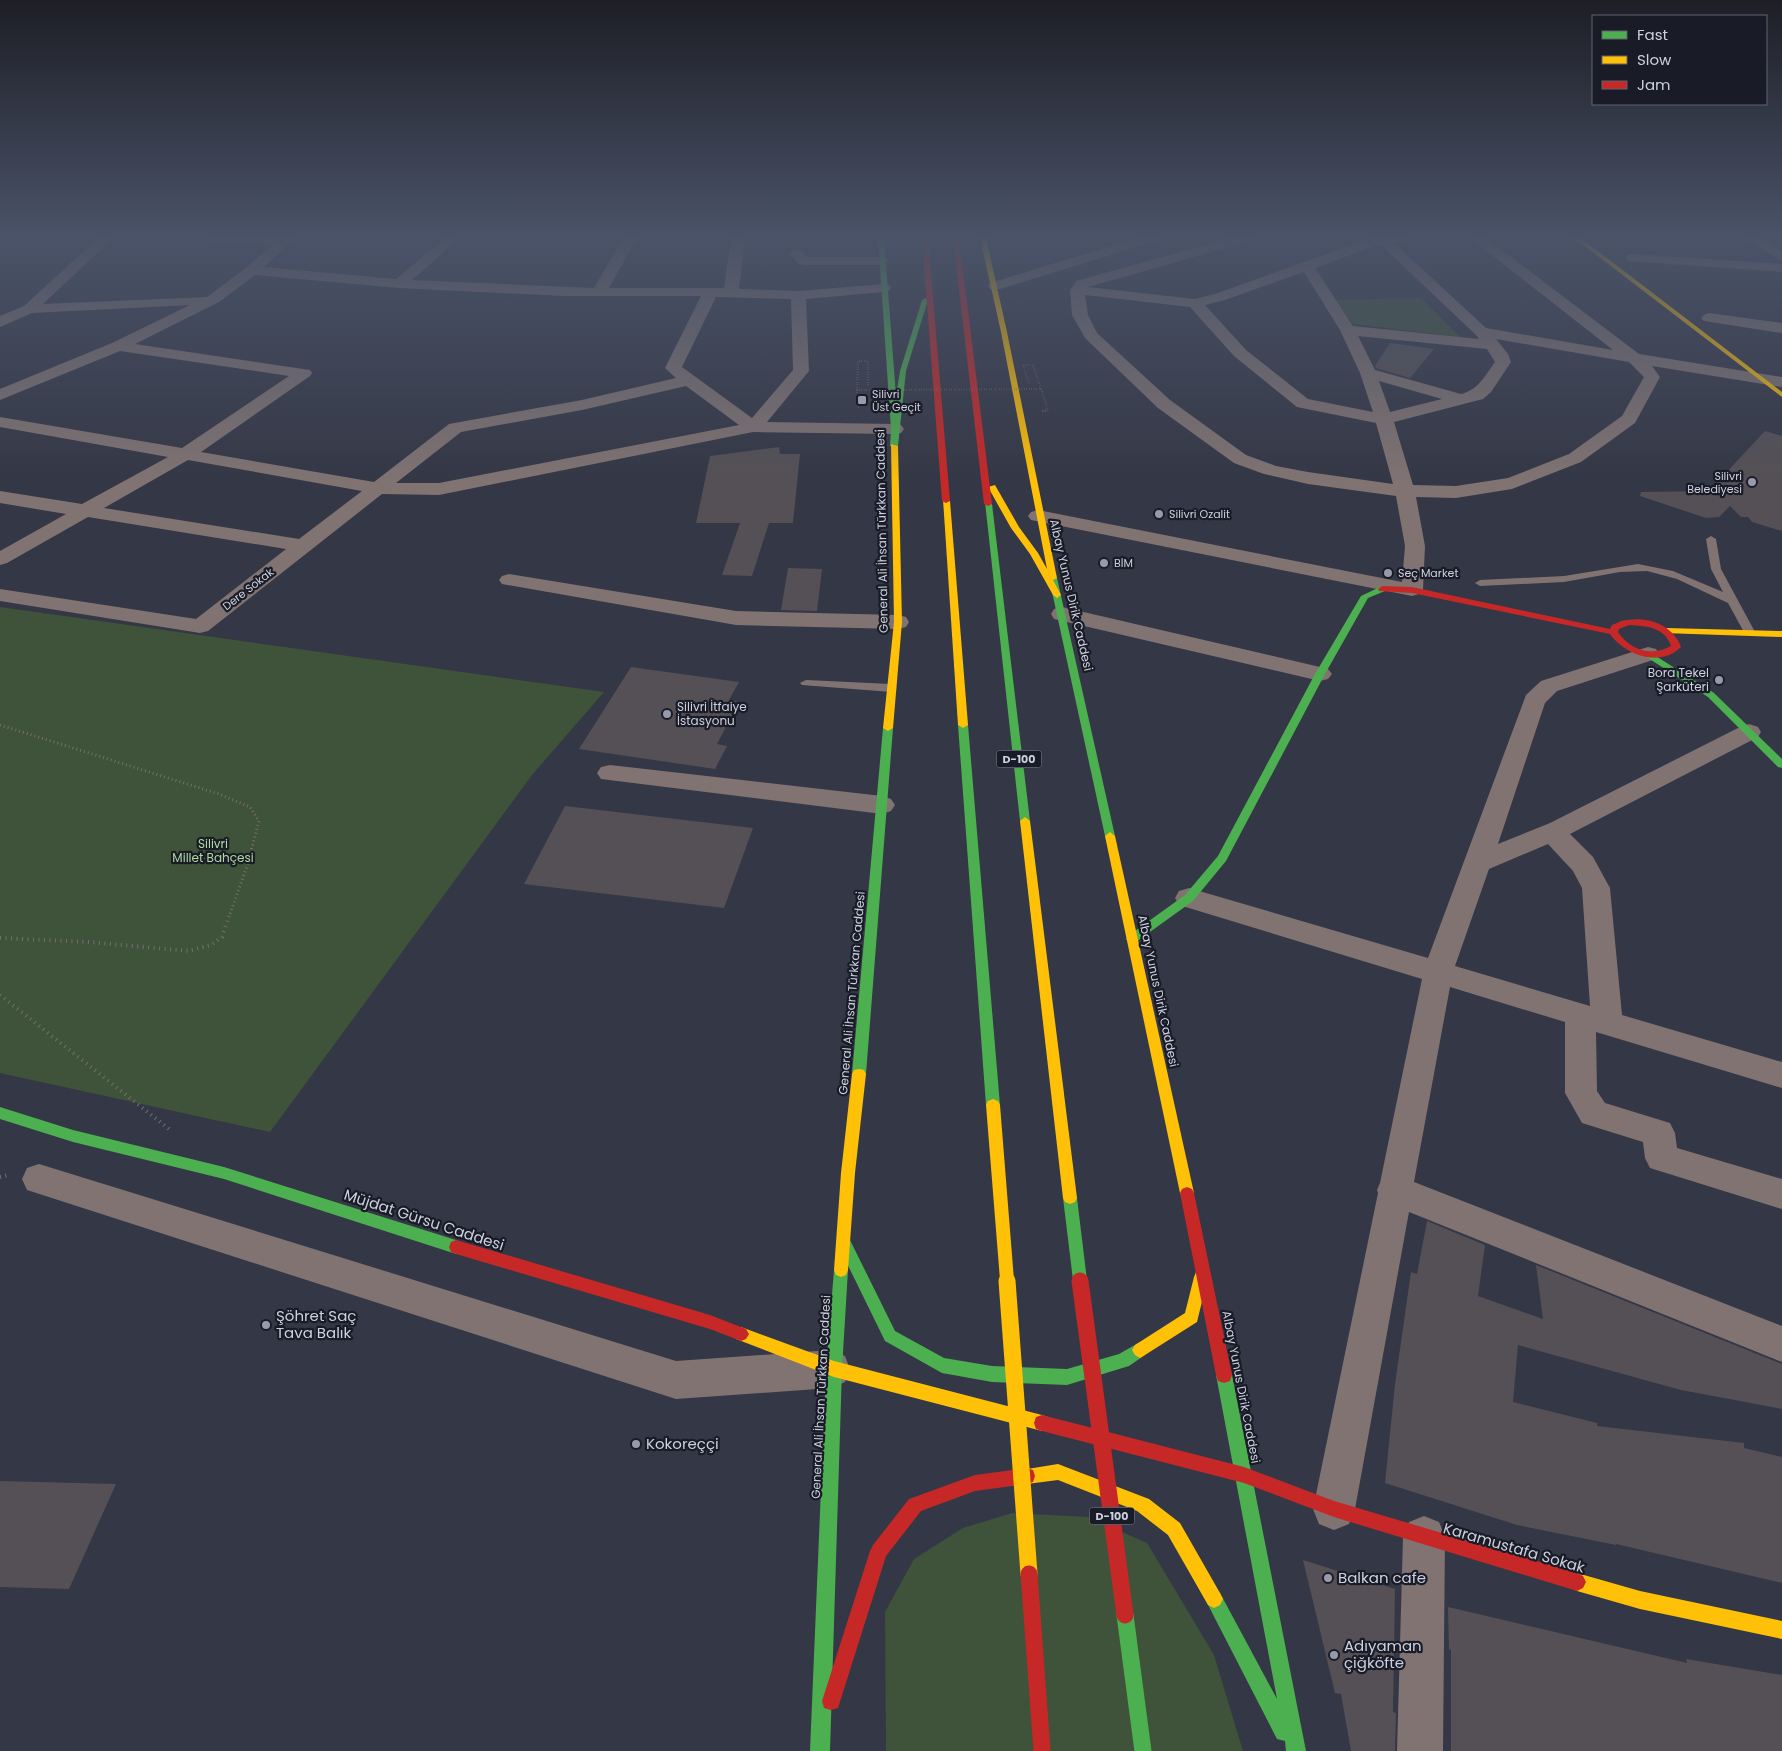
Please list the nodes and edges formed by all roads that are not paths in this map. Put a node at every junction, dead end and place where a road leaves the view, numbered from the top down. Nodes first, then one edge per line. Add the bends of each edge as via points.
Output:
1 (172, 320) edge
2 (697, 320) edge
3 (799, 320) edge
4 (886, 320) edge
5 (918, 320) edge
6 (931, 320) edge
7 (966, 320) edge
8 (1001, 320) edge
9 (1082, 320) edge
10 (1210, 320) edge
11 (1341, 320) edge
12 (1468, 320) edge
13 (1584, 320) edge
14 (1686, 320) edge
15 (1711, 320) edge
16 (1733, 320) edge
17 (1782, 328) edge
18 (1348, 330) junction
19 (1481, 332) junction
20 (1731, 335) dead end
21 (1493, 345) junction
22 (118, 346) junction
23 (1634, 358) junction
24 (1368, 373) junction
25 (1780, 374) edge
26 (0, 378) edge
27 (689, 380) junction
28 (1762, 380) junction
29 (28, 382) junction
30 (0, 395) edge
31 (1782, 395) edge
32 (1463, 399) junction
33 (1384, 419) junction
34 (0, 422) edge
35 (753, 427) junction
36 (895, 429) junction
37 (184, 454) junction
38 (986, 475) junction
39 (379, 488) junction
40 (1404, 491) junction
41 (0, 497) edge
42 (85, 511) junction
43 (1038, 516) junction
44 (1711, 540) dead end
45 (303, 546) junction
46 (0, 560) edge
47 (509, 580) dead end
48 (1480, 583) dead end
49 (1412, 590) junction
50 (0, 595) edge
51 (1733, 601) junction
52 (1060, 605) junction
53 (898, 622) junction
54 (1666, 631) junction
55 (1614, 632) junction
56 (1749, 632) junction
57 (1782, 634) edge
58 (1676, 642) junction
59 (1648, 654) junction
60 (1686, 657) dead end
61 (1696, 672) dead end
62 (1320, 674) junction
63 (806, 683) dead end
64 (891, 688) junction
65 (1710, 695) junction
66 (1749, 732) junction
67 (1782, 765) edge
68 (610, 773) dead end
69 (882, 805) junction
70 (1552, 832) junction
71 (1478, 863) junction
72 (1189, 898) junction
73 (1132, 939) junction
74 (1438, 972) junction
75 (1593, 1019) junction
76 (1782, 1075) edge
77 (0, 1113) edge
78 (39, 1179) dead end
79 (1394, 1190) junction
80 (1782, 1194) edge
81 (843, 1242) junction
82 (1203, 1268) junction
83 (1782, 1344) edge
84 (834, 1369) junction
85 (1244, 1474) junction
86 (1334, 1509) junction
87 (1424, 1537) junction
88 (1782, 1630) edge
89 (820, 1735) junction
90 (820, 1751) edge
91 (1042, 1751) edge
92 (1143, 1751) edge
93 (1295, 1751) edge
94 (1420, 1751) edge

1 - 22 street
2 - 27 street via 673,368
3 - 35 street via 801,372
4 - 36 main road, General Ali İhsan Türkkan Caddesi
5 - 36 main road via 903,371
6 - 91 main road, bridge
7 - 38 main road, D-100
8 - 43 main road, Albay Yunus Dirik Caddesi
9 - 40 street via 1090,335 1164,404 1240,459 1308,478
10 - 33 street via 1240,353 1303,403
11 - 18 street
12 - 19 street
13 - 23 street
14 - 28 main road
15 - 20 main road
16 - 17 street
18 - 21 street
18 - 24 street
19 - 21 street
19 - 23 street
21 - 32 street via 1503,362 1477,395
22 - 29 street
22 - 37 street via 304,373
23 - 28 street
23 - 40 street via 1652,377 1629,419 1575,458 1512,483 1456,492
24 - 32 street
24 - 33 street
25 - 28 street
26 - 29 street
27 - 35 street
27 - 39 street, Dere Sokak via 582,405 455,428
28 - 31 main road
29 - 30 street
32 - 33 street
33 - 40 street
34 - 37 street
35 - 36 street
35 - 39 street via 439,489
36 - 53 main road, General Ali İhsan Türkkan Caddesi
37 - 39 street
37 - 42 street
38 - 52 main road via 1015,528 1034,553
38 - 92 main road, D-100, bridge via 1080,1280
39 - 45 street, Dere Sokak
40 - 49 street via 1415,546
41 - 42 street
42 - 45 street
42 - 46 street
43 - 49 street
43 - 52 main road, Albay Yunus Dirik Caddesi
44 - 51 lane via 1716,569
45 - 50 street, Dere Sokak via 200,626
47 - 53 street via 736,618
48 - 51 lane via 1578,578 1627,566 1679,576
49 - 55 main road
49 - 62 main road via 1378,589 1365,596
51 - 56 lane
52 - 62 street
52 - 73 main road, Albay Yunus Dirik Caddesi
53 - 64 main road, General Ali İhsan Türkkan Caddesi
54 - 55 main road via 1648,624 1628,622 1615,627
54 - 56 main road
54 - 58 main road
55 - 59 main road via 1620,642
56 - 57 main road
58 - 59 main road via 1676,647 1666,654
58 - 60 main road
59 - 65 main road
59 - 71 street via 1549,686 1534,700
61 - 65 main road
62 - 72 main road via 1222,858
63 - 64 lane
64 - 69 main road, General Ali İhsan Türkkan Caddesi
65 - 66 main road
66 - 67 main road
66 - 70 street
68 - 69 street
69 - 81 main road, General Ali İhsan Türkkan Caddesi
70 - 71 street
70 - 75 street via 1590,872 1596,888
71 - 74 street
72 - 73 main road
72 - 74 street
73 - 82 main road, Albay Yunus Dirik Caddesi
74 - 75 street
74 - 79 street
75 - 76 street
75 - 80 street via 1581,1093 1594,1113 1658,1133 1662,1158
77 - 84 main road, Müjdat Gürsu Caddesi via 73,1136 224,1172 507,1262 710,1322
78 - 84 street via 676,1380
79 - 83 street
79 - 86 street
81 - 82 main road via 890,1336 942,1365 992,1374 1068,1377 1123,1360 1192,1317
81 - 84 main road, General Ali İhsan Türkkan Caddesi
82 - 85 main road, Albay Yunus Dirik Caddesi
84 - 85 main road, Müjdat Gürsu Caddesi
84 - 89 main road, General Ali İhsan Türkkan Caddesi
85 - 86 main road, Karamustafa Sokak
85 - 93 main road, Albay Yunus Dirik Caddesi
86 - 87 main road, Karamustafa Sokak
87 - 88 main road, Karamustafa Sokak via 1640,1600
87 - 94 street
89 - 90 main road, General Ali İhsan Türkkan Caddesi
89 - 93 main road via 879,1551 915,1505 975,1483 1058,1472 1143,1505 1174,1529 1232,1630

